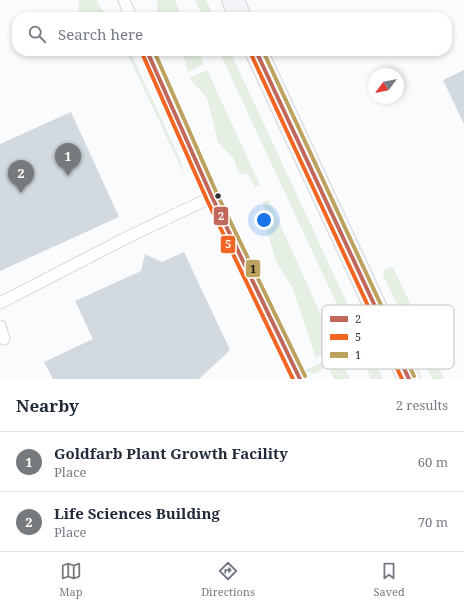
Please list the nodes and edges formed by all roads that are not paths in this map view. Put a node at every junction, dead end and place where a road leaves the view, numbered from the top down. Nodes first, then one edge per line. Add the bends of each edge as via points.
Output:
1 (124, 0) edge
2 (233, 0) edge
3 (129, 12) edge
4 (238, 12) edge
5 (149, 56) edge
6 (258, 56) edge
7 (212, 197) junction
8 (0, 303) edge
9 (374, 305) edge
10 (0, 326) edge
11 (4, 339) dead end
12 (404, 369) edge
13 (300, 379) edge
14 (409, 379) edge

1 - 3 lane
2 - 4 main road
5 - 7 lane
6 - 9 main road
7 - 8 lane
7 - 13 lane
10 - 11 lane
12 - 14 main road

